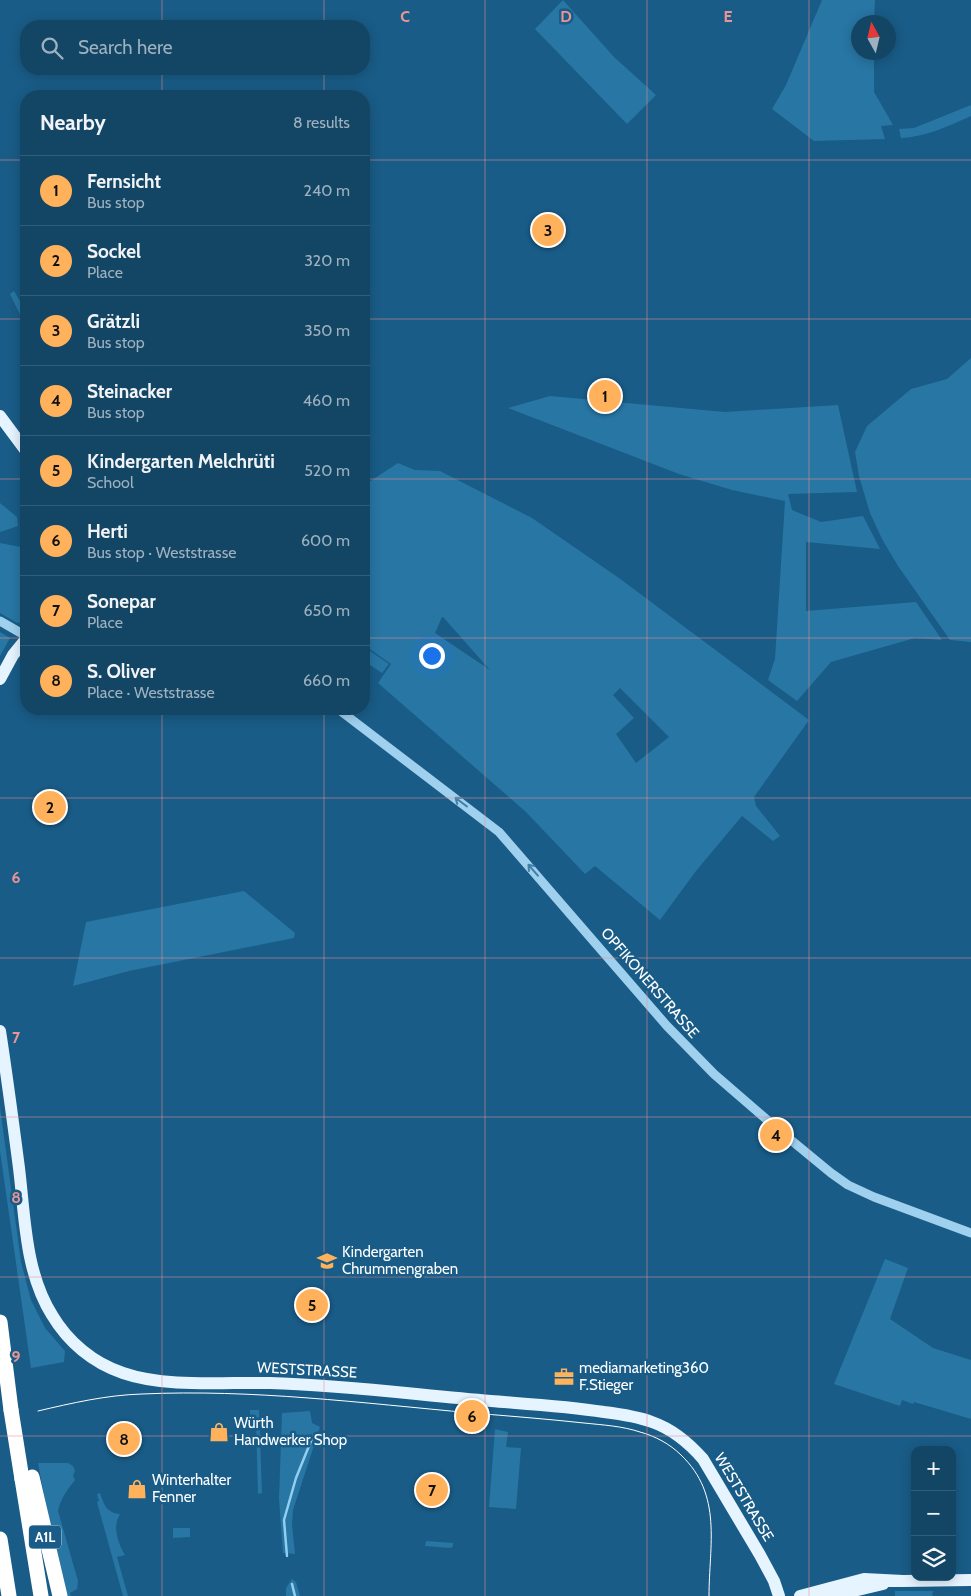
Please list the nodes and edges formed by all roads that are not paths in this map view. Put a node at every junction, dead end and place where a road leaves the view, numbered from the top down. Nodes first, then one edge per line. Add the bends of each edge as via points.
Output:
1 (0, 416) edge
2 (20, 442) edge
3 (0, 621) edge
4 (20, 633) edge
5 (20, 646) edge
6 (0, 679) edge
7 (346, 715) edge
8 (0, 1031) edge
9 (971, 1233) edge
10 (0, 1322) edge
11 (27, 1478) junction
12 (0, 1539) edge
13 (37, 1572) junction
14 (971, 1580) edge
15 (903, 1581) junction
16 (9, 1596) edge
17 (36, 1596) edge
18 (41, 1596) edge
19 (60, 1596) edge
20 (779, 1596) edge
21 (800, 1596) edge
22 (832, 1596) edge

1 - 2 main road
3 - 4 street
5 - 6 main road
9 -> 7 street, OPFIKONERSTRASSE via 848,1185 753,1109 667,1026 499,832
8 - 20 main road, WESTSTRASSE via 36,1281 64,1332 91,1357 124,1374 158,1380 334,1387 582,1409 653,1422 680,1438 703,1459 760,1555
10 - 11 highway, bridge
11 - 13 highway
11 - 19 highway, A1L
12 - 16 highway
13 - 17 highway
13 - 18 highway
14 - 15 main road
15 - 21 main road via 864,1579
15 - 22 main road

